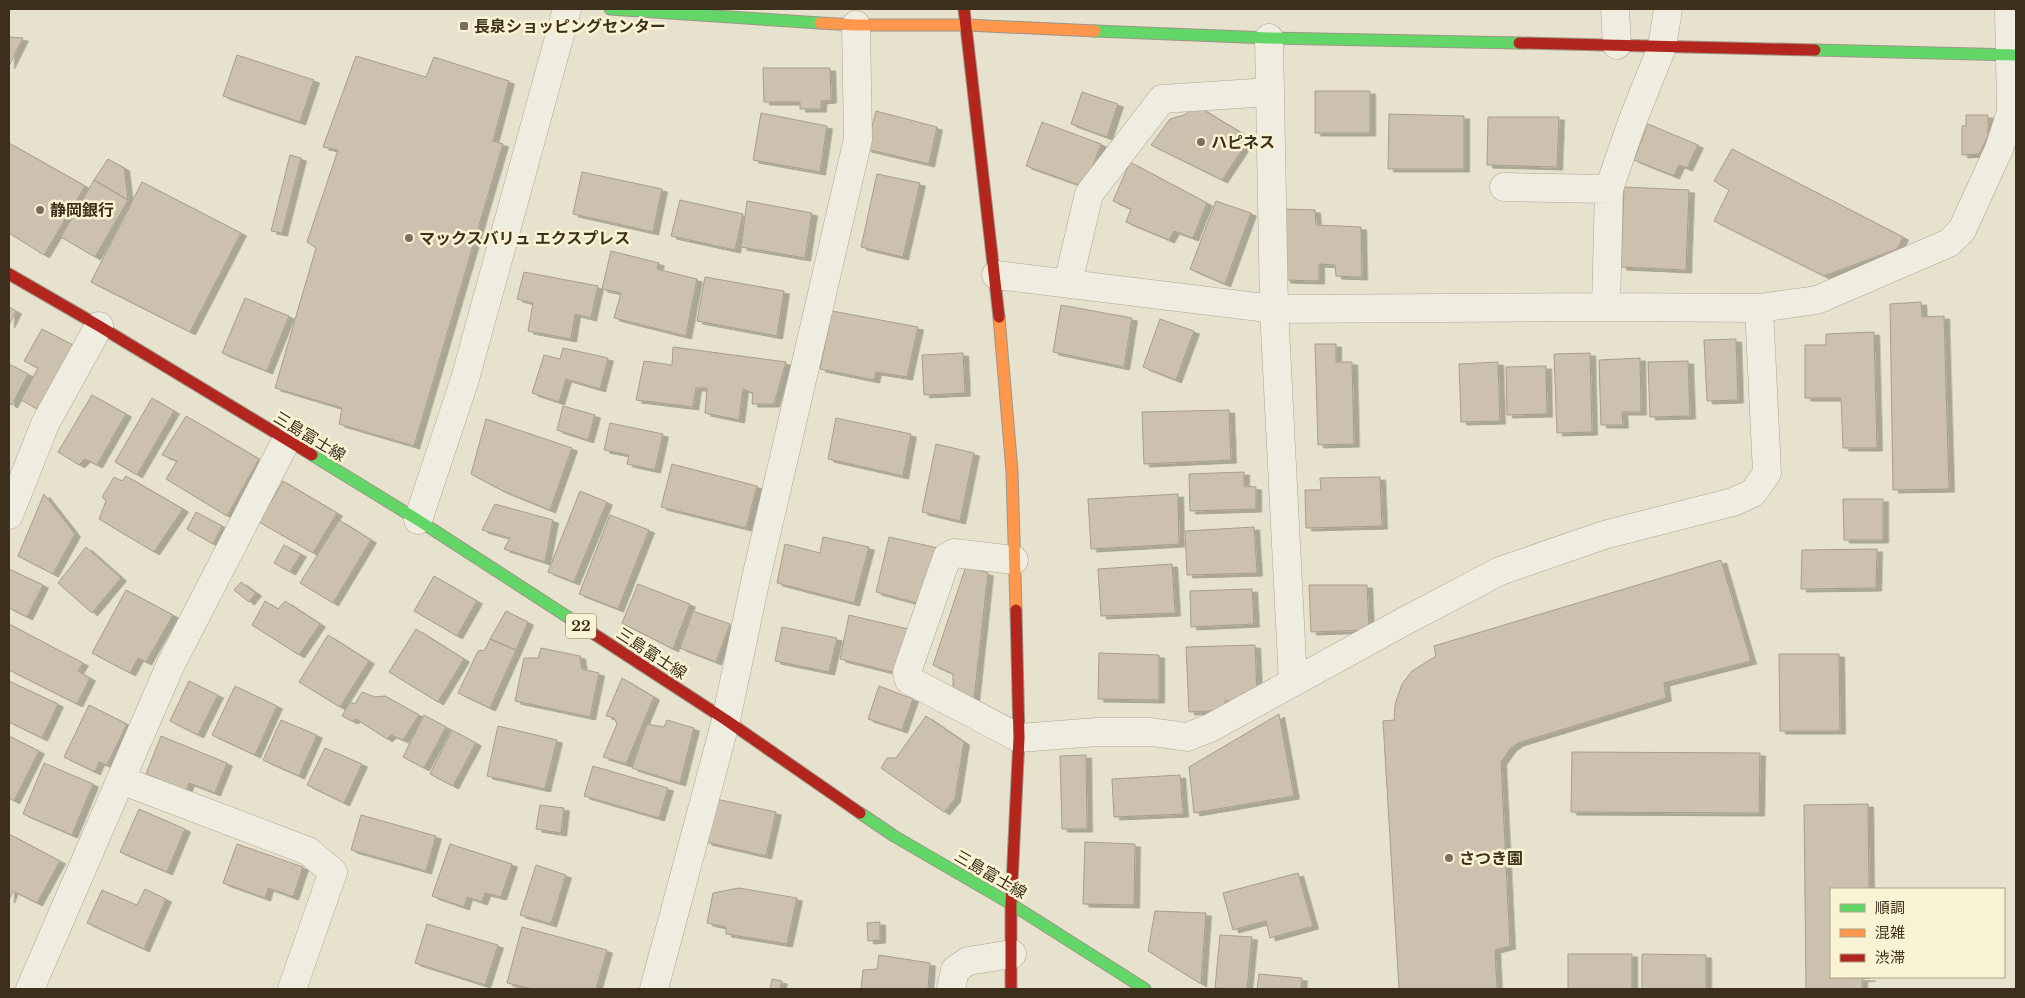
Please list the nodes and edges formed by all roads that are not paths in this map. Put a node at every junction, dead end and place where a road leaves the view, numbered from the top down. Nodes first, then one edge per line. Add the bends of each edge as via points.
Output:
1 (567, 9) edge
2 (610, 9) edge
3 (964, 9) edge
4 (1615, 9) edge
5 (1668, 9) edge
6 (2009, 9) edge
7 (856, 24) junction
8 (966, 25) junction
9 (1269, 38) junction
10 (1617, 45) junction
11 (1662, 47) junction
12 (2013, 55) edge
13 (1270, 92) junction
14 (1504, 187) dead end
15 (1609, 189) junction
16 (9, 274) edge
17 (996, 275) junction
18 (1068, 283) junction
19 (1606, 307) junction
20 (1759, 308) junction
21 (1274, 309) junction
22 (99, 326) junction
23 (286, 441) junction
24 (9, 516) edge
25 (418, 520) junction
26 (1014, 560) junction
27 (1293, 682) junction
28 (726, 720) junction
29 (1018, 738) junction
30 (121, 780) junction
31 (1011, 904) junction
32 (1012, 954) junction
33 (30, 989) edge
34 (292, 989) edge
35 (654, 989) edge
36 (951, 989) edge
37 (1011, 989) edge
38 (1145, 989) edge

1 - 25 street via 465,379
2 - 7 street
3 - 8 street
4 - 10 street
5 - 11 street
6 - 12 street
7 - 8 street
7 - 28 street via 858,140
8 - 9 street
8 - 17 street
9 - 10 street
9 - 13 street
10 - 11 street
11 - 12 street
11 - 15 street
12 - 20 street via 2011,112 1999,148 1962,230 1949,243 1817,300
13 - 18 street via 1162,99 1089,194
13 - 21 street
14 - 15 street
15 - 19 street
16 - 22 street, 三島富士線 / 22
17 - 18 street
17 - 26 street via 1012,471
18 - 21 street
19 - 20 street
19 - 21 street
20 - 27 street via 1766,473 1753,493 1733,502 1604,535 1500,572
21 - 27 street
22 - 23 street, 三島富士線 / 22
22 - 24 street via 45,424
23 - 25 street, 三島富士線 / 22
23 - 30 street via 170,666
25 - 28 street, 三島富士線 / 22
26 - 29 street
26 - 29 street via 954,553 947,557 907,672 909,680
27 - 29 street via 1210,728 1187,737 1098,732
28 - 31 street, 三島富士線 / 22 via 894,836
28 - 35 street
29 - 31 street
30 - 33 street
30 - 34 street via 308,851 333,872
31 - 32 street
31 - 38 street, 三島富士線 / 22
32 - 36 street via 968,961 956,970
32 - 37 street

